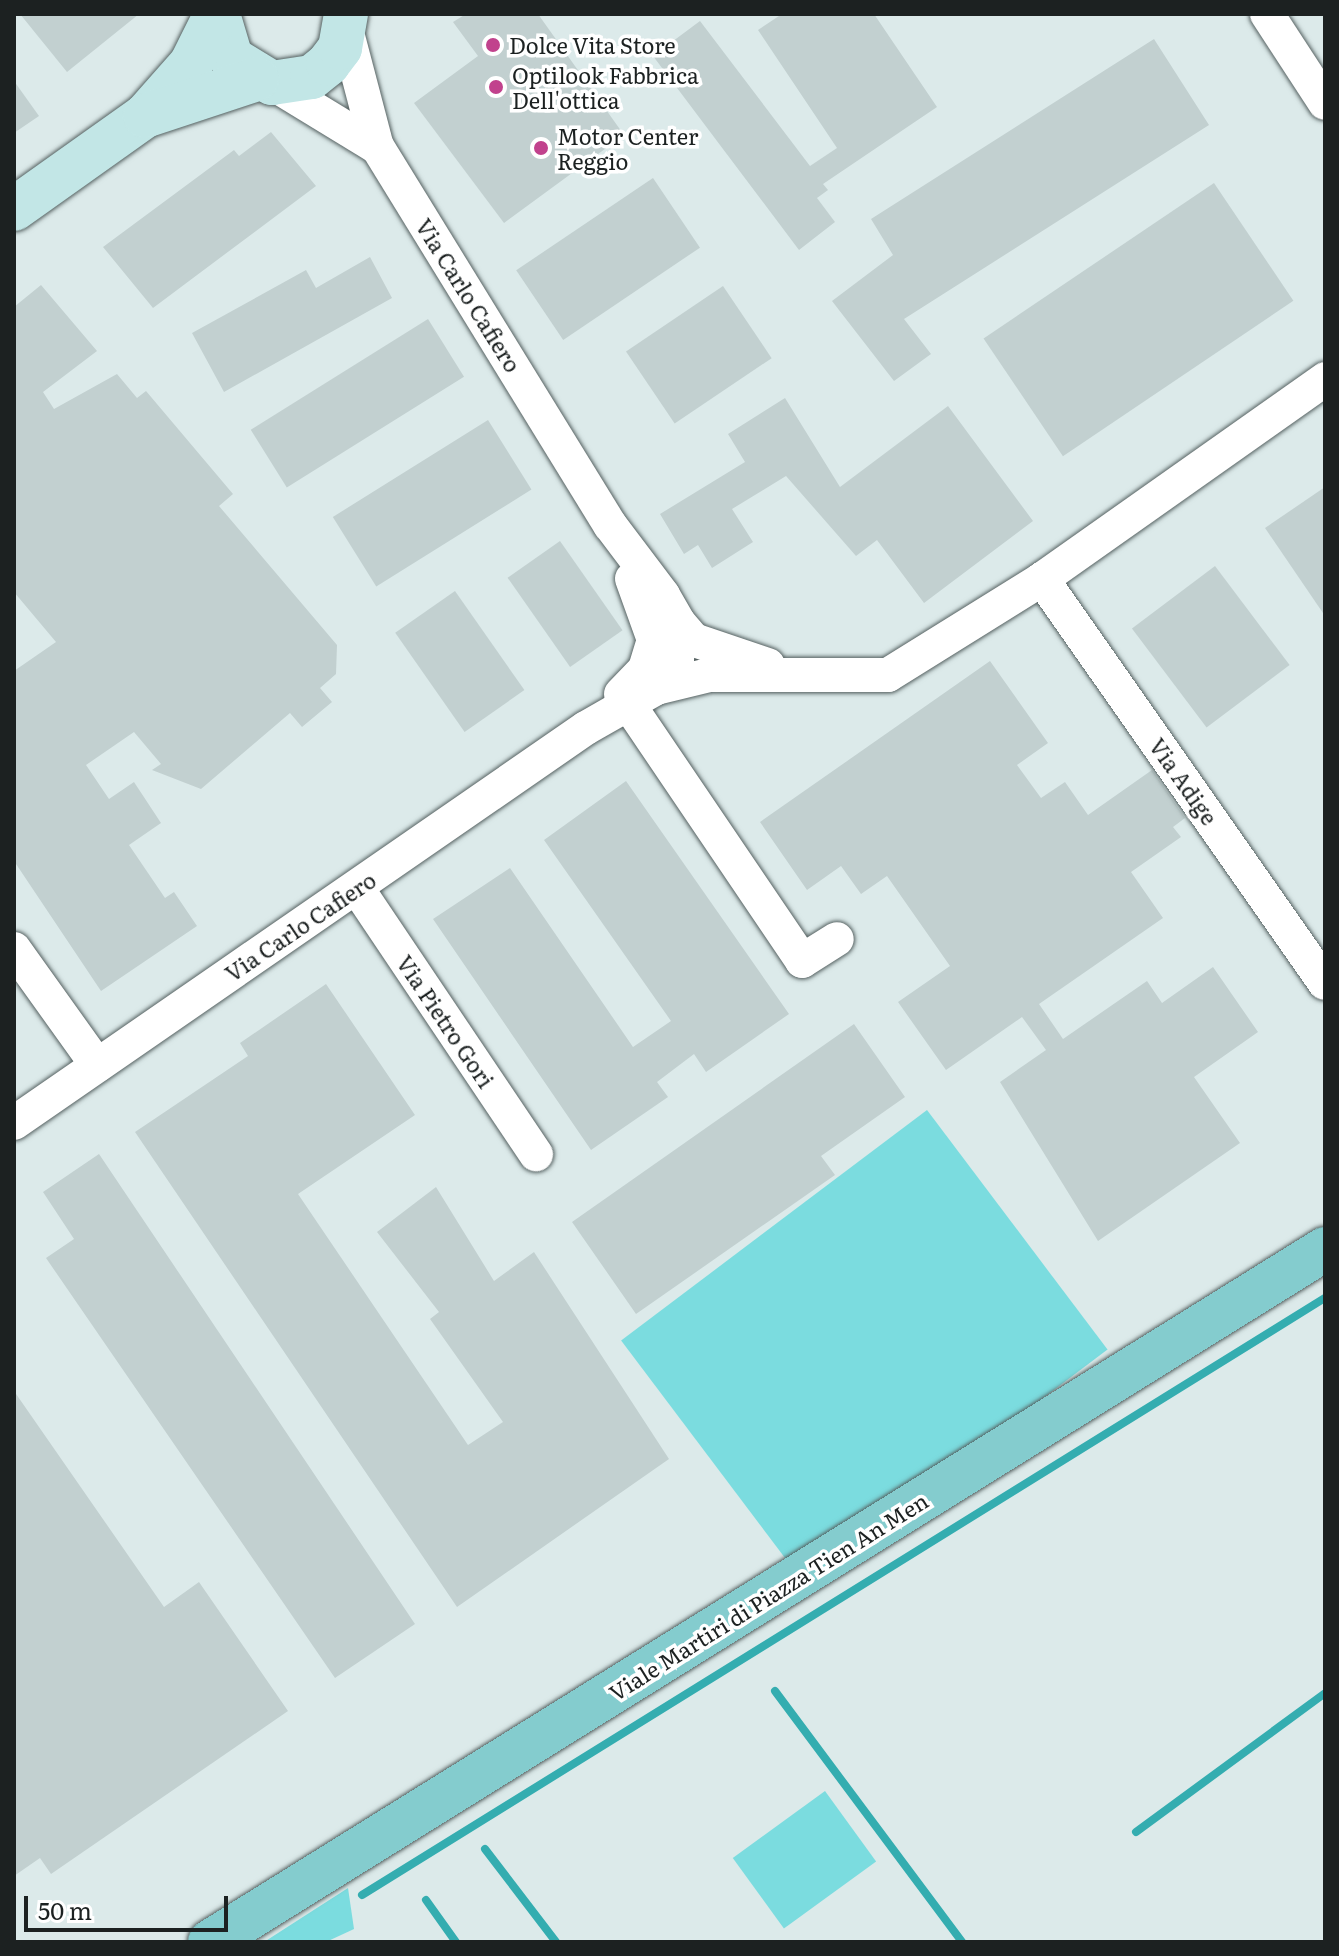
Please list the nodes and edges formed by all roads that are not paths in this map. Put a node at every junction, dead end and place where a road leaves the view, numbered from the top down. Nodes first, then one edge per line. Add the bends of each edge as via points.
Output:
1 (217, 14) edge
2 (1267, 14) edge
3 (347, 18) edge
4 (265, 81) junction
5 (1325, 103) edge
6 (145, 116) junction
7 (377, 147) junction
8 (14, 209) edge
9 (1325, 379) edge
10 (610, 525) junction
11 (1042, 579) junction
12 (679, 623) junction
13 (787, 673) junction
14 (642, 696) junction
15 (586, 728) junction
16 (357, 888) junction
17 (837, 939) dead end
18 (14, 949) edge
19 (1325, 983) edge
20 (97, 1065) junction
21 (14, 1123) edge
22 (536, 1154) dead end
23 (1325, 1249) edge
24 (210, 1942) edge

1 - 4 main road via 231,58
1 - 6 main road via 191,64
2 - 5 street
3 - 4 main road via 340,48 312,77
3 - 7 street, Via Carlo Cafiero
4 - 6 main road
4 - 7 street, Via Carlo Cafiero
6 - 8 main road
7 - 10 street, Via Carlo Cafiero
9 - 11 street
10 - 12 street, Via Carlo Cafiero
10 - 15 street, Via Carlo Cafiero via 653,628 653,652
11 - 13 street via 888,675
11 - 19 street, Via Adige
12 - 13 street via 694,640
12 - 14 street, Via Carlo Cafiero via 677,660
13 - 14 street via 709,675
14 - 15 street, Via Carlo Cafiero
14 - 17 street via 802,961
15 - 16 street, Via Carlo Cafiero
16 - 20 street, Via Carlo Cafiero
16 - 22 street, Via Pietro Gori
18 - 20 street
20 - 21 street, Via Carlo Cafiero
23 - 24 main road, Viale Martiri di Piazza Tien An Men

